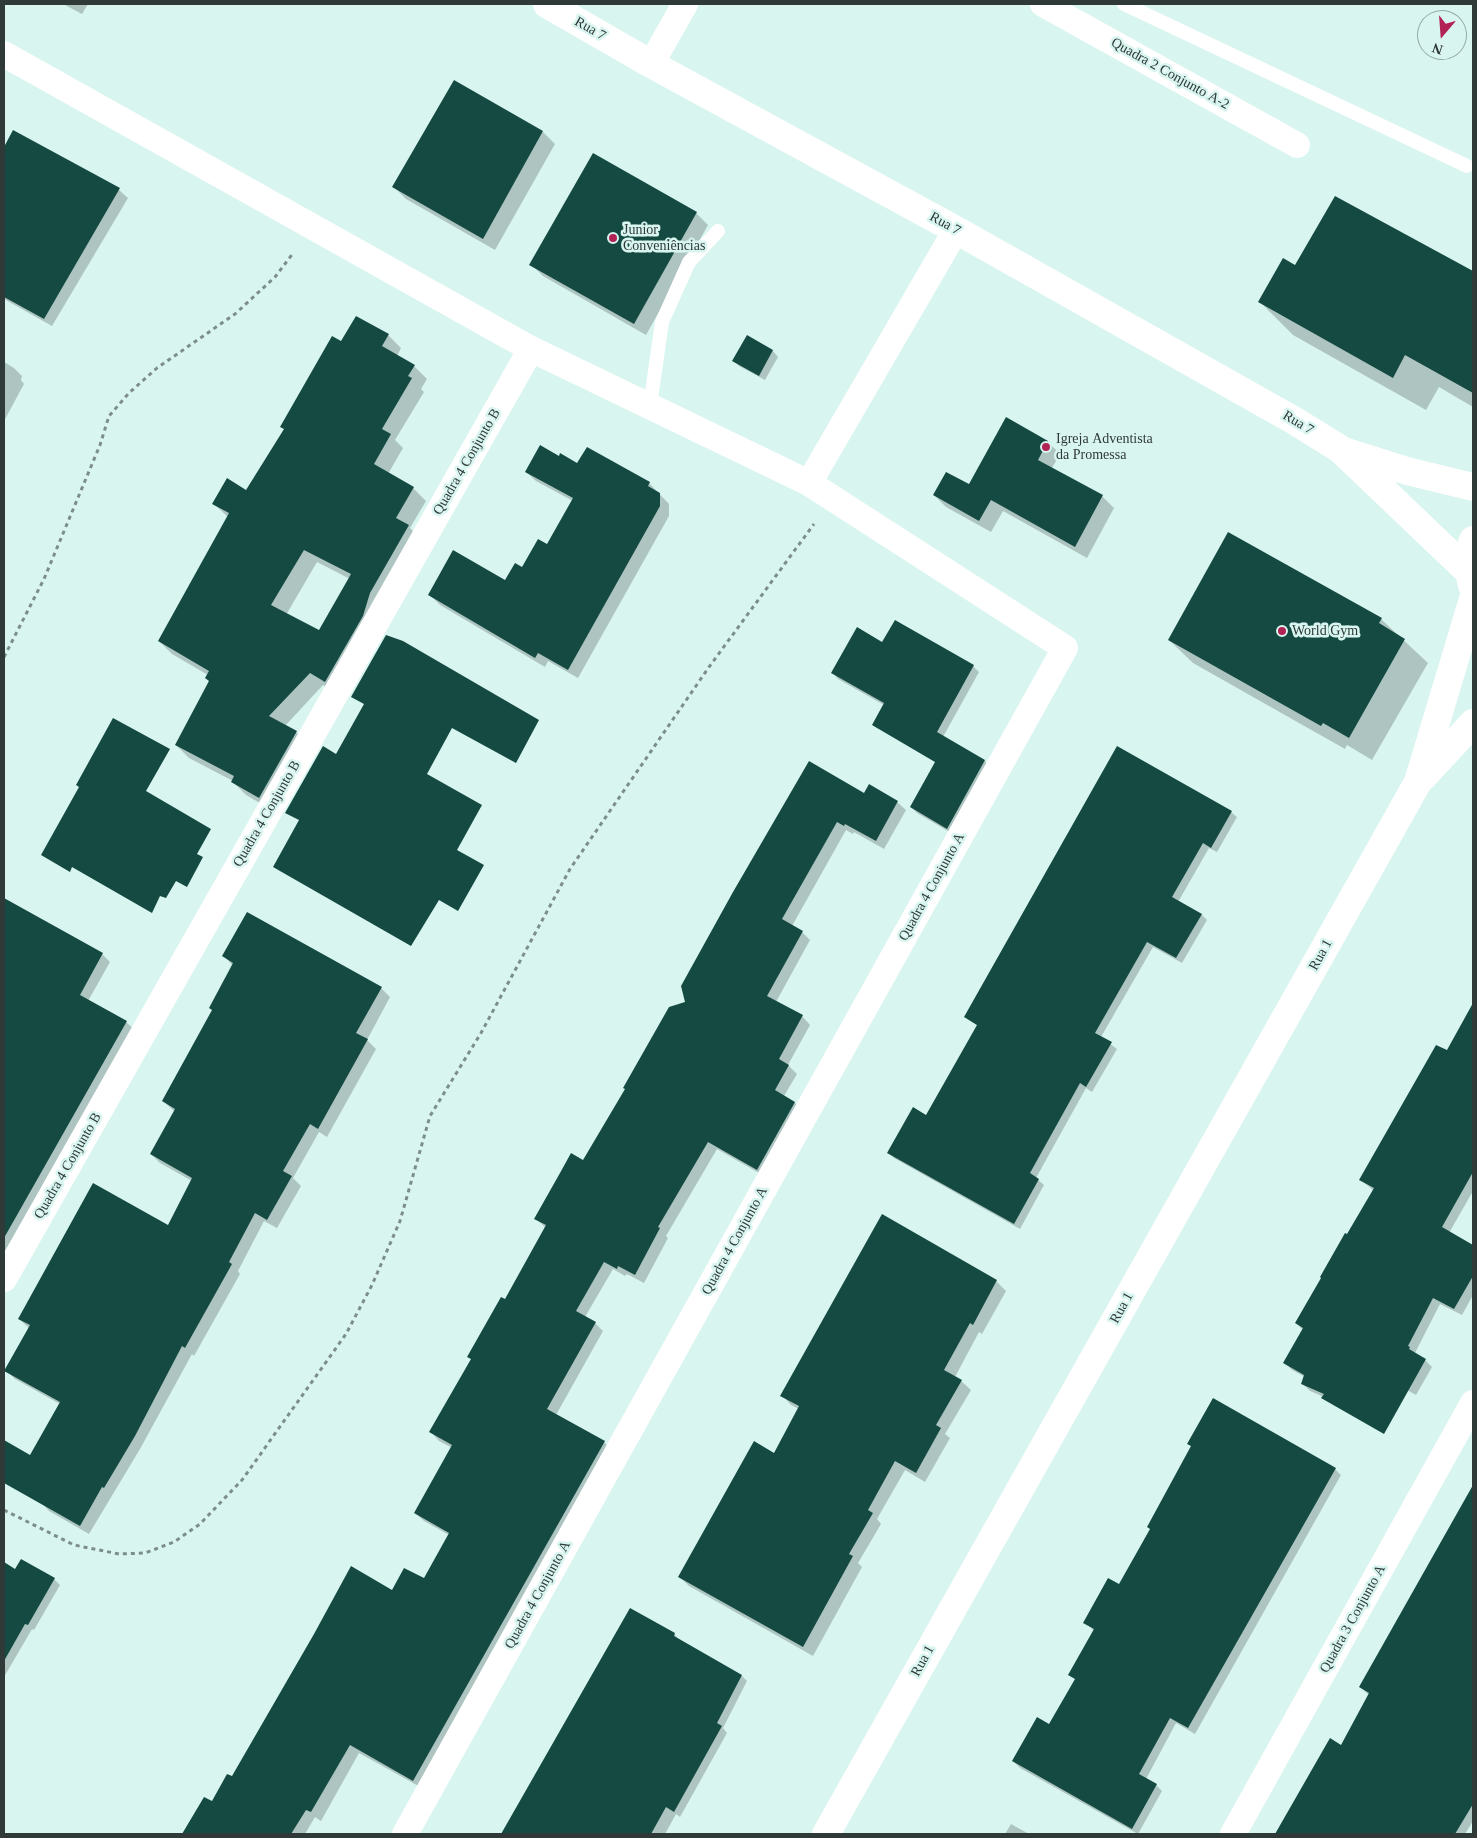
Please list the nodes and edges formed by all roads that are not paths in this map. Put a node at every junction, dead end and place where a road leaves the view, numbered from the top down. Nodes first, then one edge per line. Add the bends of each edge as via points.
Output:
1 (547, 4) edge
2 (685, 4) edge
3 (1043, 4) edge
4 (1124, 4) edge
5 (4, 54) edge
6 (651, 64) junction
7 (1298, 145) dead end
8 (1467, 166) dead end
9 (956, 230) junction
10 (718, 231) dead end
11 (531, 349) junction
12 (650, 406) junction
13 (1340, 449) junction
14 (809, 483) junction
15 (1473, 487) edge
16 (1473, 540) edge
17 (1471, 581) edge
18 (1473, 599) edge
19 (1473, 724) edge
20 (1418, 782) junction
21 (4, 1279) edge
22 (1473, 1403) edge
23 (406, 1834) edge
24 (826, 1834) edge
25 (1233, 1834) edge

1 - 6 street, Rua 7
2 - 6 street
3 - 7 street, Quadra 2 Conjunto A-2
4 - 8 lane
5 - 11 street
6 - 9 street, Rua 7
9 - 13 street, Rua 7
9 - 14 street
10 - 12 lane via 689,262 662,322
11 - 12 street
11 - 21 street, Quadra 4 Conjunto B
12 - 14 street
13 - 15 street, Rua 7
13 - 17 street, Rua 7
14 - 23 street, Quadra 4 Conjunto A via 1065,648
16 - 17 street via 1470,549
18 - 20 street
19 - 20 street
20 - 24 street, Rua 1
22 - 25 street, Quadra 3 Conjunto A

